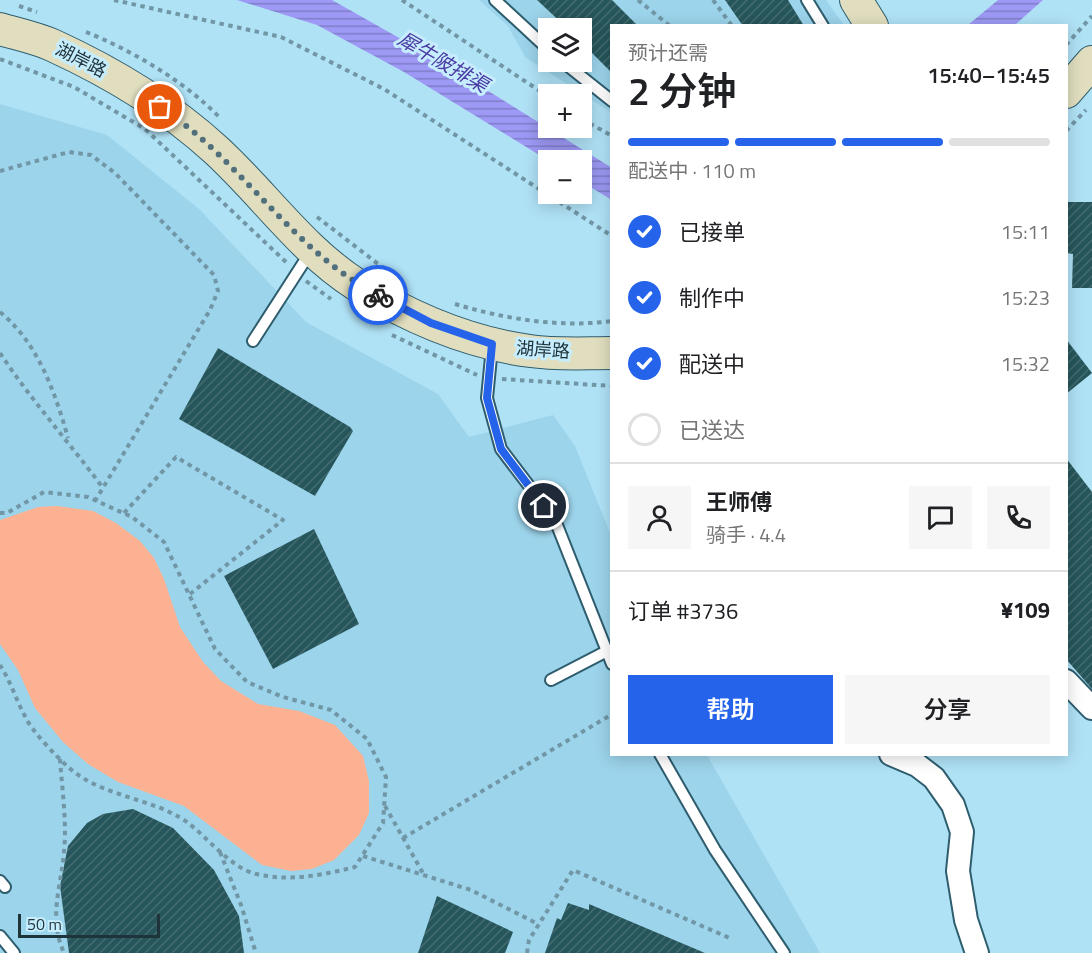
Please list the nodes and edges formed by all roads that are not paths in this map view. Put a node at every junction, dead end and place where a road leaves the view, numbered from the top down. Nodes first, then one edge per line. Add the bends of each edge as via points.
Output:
1 (495, 0) edge
2 (807, 0) edge
3 (856, 0) edge
4 (5, 17) edge
5 (822, 24) edge
6 (871, 24) edge
7 (538, 40) edge
8 (576, 72) edge
9 (610, 99) edge
10 (312, 249) junction
11 (253, 341) dead end
12 (492, 344) junction
13 (610, 353) edge
14 (606, 651) junction
15 (610, 660) edge
16 (551, 680) dead end
17 (1068, 683) edge
18 (1092, 708) edge
19 (661, 756) edge
20 (896, 756) edge
21 (0, 936) edge
22 (14, 953) edge
23 (784, 953) edge
24 (977, 953) edge

1 - 7 lane
2 - 5 lane
3 - 6 street
4 - 10 street, 湖岸路 via 112,76 176,117 216,151
8 - 9 lane
10 - 11 lane
10 - 12 street, 湖岸路 via 368,290 431,323
12 - 13 street, 湖岸路 via 532,352
12 - 14 lane via 487,398 501,449 555,520
14 - 15 lane
14 - 16 lane
17 - 18 street
19 - 23 lane via 715,850
20 - 24 street via 934,778 953,805 962,832 958,871 966,920
21 - 22 lane

